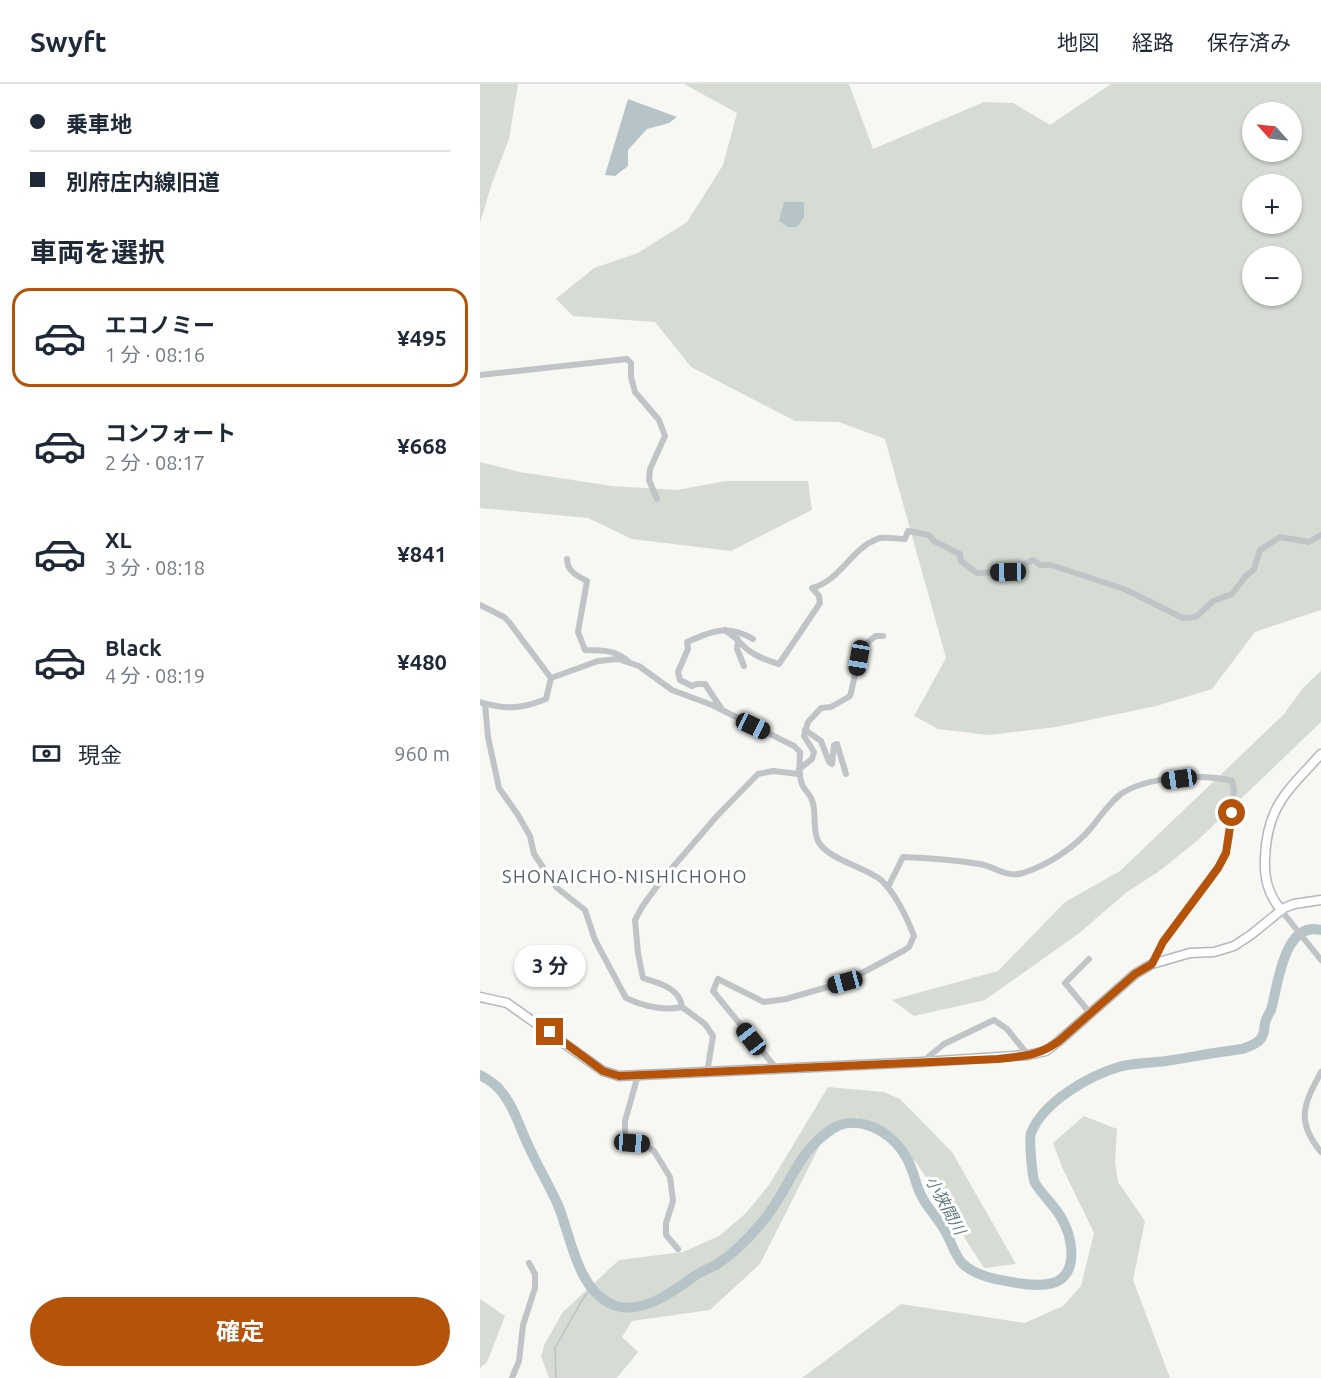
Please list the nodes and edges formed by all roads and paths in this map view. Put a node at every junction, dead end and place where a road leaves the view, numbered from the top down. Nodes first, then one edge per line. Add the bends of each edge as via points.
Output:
1 (480, 375) edge
2 (657, 500) dead end
3 (1321, 535) edge
4 (567, 559) dead end
5 (480, 605) edge
6 (724, 630) junction
7 (883, 636) dead end
8 (753, 639) dead end
9 (738, 640) junction
10 (630, 663) junction
11 (744, 666) dead end
12 (551, 678) junction
13 (483, 703) edge
14 (726, 713) junction
15 (805, 730) junction
16 (1321, 754) edge
17 (799, 772) junction
18 (846, 774) dead end
19 (888, 887) junction
20 (1321, 900) edge
21 (1281, 910) junction
22 (1089, 959) dead end
23 (1321, 960) edge
24 (1152, 964) junction
25 (480, 997) edge
26 (682, 1007) junction
27 (1090, 1013) junction
28 (1028, 1055) junction
29 (922, 1062) junction
30 (776, 1068) junction
31 (1321, 1072) edge
32 (707, 1073) junction
33 (638, 1076) junction
34 (1321, 1152) edge
35 (678, 1249) dead end
36 (529, 1263) dead end
37 (512, 1378) edge

1 - 2 street via 627,359 635,392 663,427 665,436 650,469 649,480
3 - 9 street via 1309,542 1280,537 1260,550 1254,569 1232,594 1214,601 1196,617 1183,618 1124,589 1033,560 1008,572 977,573 961,561 960,554 929,535 908,531 905,539 878,538 822,585 812,588 820,603 779,664 754,655
4 - 10 street via 567,566 586,581 578,632 585,650 621,654
5 - 12 street via 509,622
6 - 8 street via 735,630
6 - 9 street
6 - 14 street via 687,642 678,672 686,684 705,684
7 - 15 street via 876,636 865,646 850,696 821,708
9 - 11 street
10 - 12 street via 618,659 598,661
10 - 14 street via 672,690
12 - 13 street via 546,699 527,707
13 - 26 street via 499,788 557,888 585,910 595,940 626,998 657,1008
14 - 17 street via 794,746 800,752
15 - 17 street via 804,736 814,752
15 - 18 street via 821,741 832,764 837,744
16 - 21 street via 1284,796 1269,825 1265,879
17 - 19 street via 812,801 818,841
17 - 26 street via 758,774 678,860 635,920 644,978 674,990
19 - 24 street via 903,857 983,864 1006,874 1025,872 1075,844 1110,804 1134,788 1179,779 1213,777 1232,781 1226,853 1210,881 1163,942
19 - 30 street via 914,936 909,946 881,963 845,982 764,1002 718,979 713,991
20 - 21 street
21 - 23 street
21 - 24 street via 1234,946
22 - 27 street via 1065,983
24 - 27 street
25 - 33 street via 507,1003 603,1071
26 - 32 street via 705,1024 713,1036
27 - 28 street via 1046,1051
28 - 29 street
28 - 29 street via 1007,1029 994,1020 944,1044
29 - 30 street
30 - 32 street
31 - 34 street via 1306,1104 1304,1119 1308,1135
32 - 33 street
33 - 35 street via 625,1122 625,1137 654,1151 670,1177 673,1201 666,1235
36 - 37 street via 535,1274 535,1288

